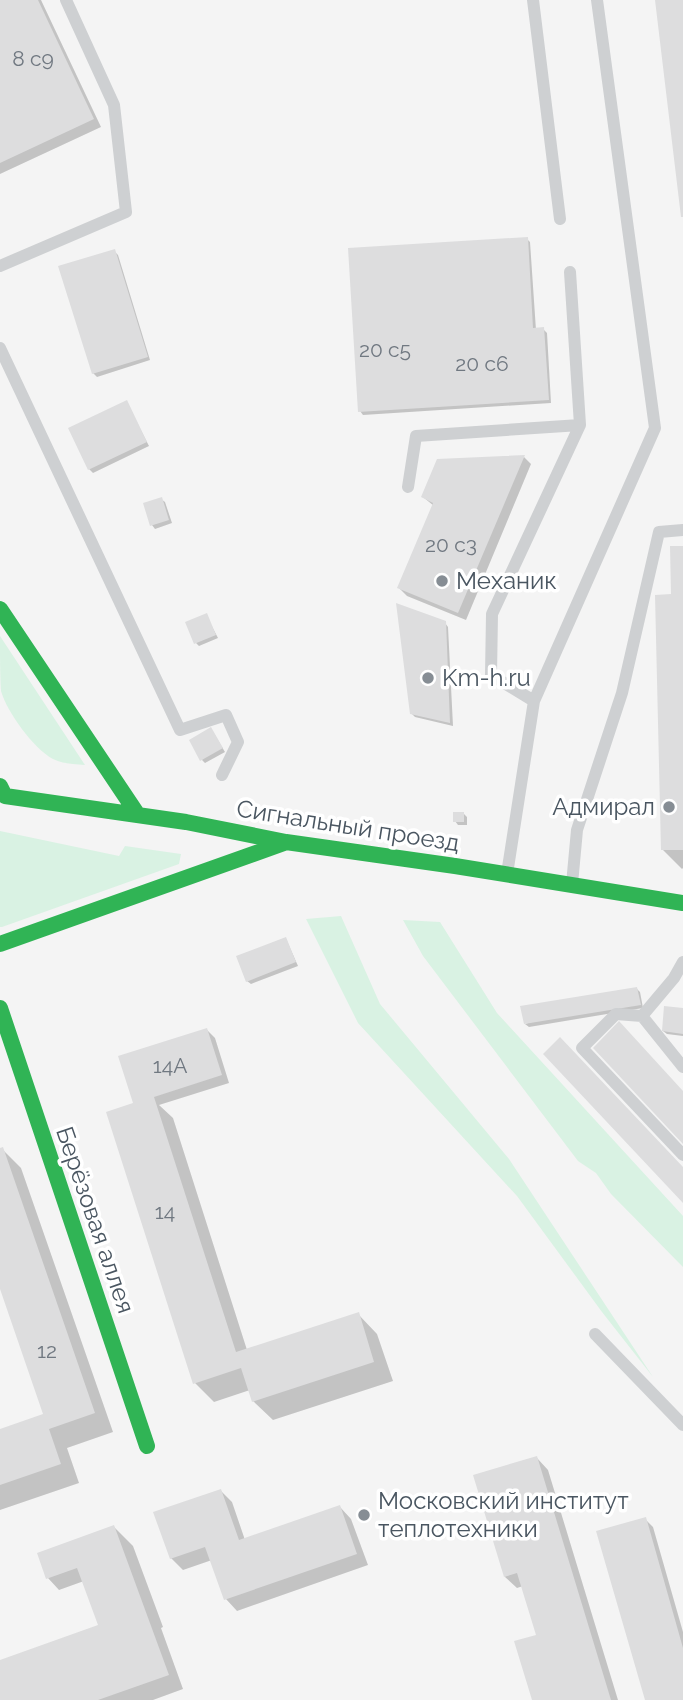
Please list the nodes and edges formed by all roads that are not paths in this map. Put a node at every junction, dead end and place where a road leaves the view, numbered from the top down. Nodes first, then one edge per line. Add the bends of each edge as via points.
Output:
1 (66, 0) edge
2 (533, 0) edge
3 (597, 0) edge
4 (560, 219) dead end
5 (0, 266) edge
6 (570, 272) dead end
7 (0, 348) edge
8 (580, 425) junction
9 (408, 487) dead end
10 (683, 530) edge
11 (0, 610) edge
12 (534, 701) junction
13 (222, 775) dead end
14 (2, 791) edge
15 (138, 815) junction
16 (286, 842) junction
17 (507, 874) junction
18 (572, 884) junction
19 (683, 903) edge
20 (0, 944) edge
21 (683, 962) edge
22 (0, 1008) edge
23 (642, 1016) junction
24 (7, 1055) edge
25 (683, 1068) edge
26 (683, 1155) edge
27 (595, 1334) dead end
28 (683, 1425) edge
29 (147, 1446) dead end

1 - 5 lane via 114,105 126,212
2 - 4 lane
3 - 12 lane via 655,428
6 - 8 lane
7 - 13 lane via 180,730 226,715 238,742
8 - 9 lane via 416,436
8 - 12 lane via 492,614 491,675
10 - 18 lane via 659,531 622,693 577,830
11 - 15 main road
12 - 17 lane
14 - 15 main road, Сигнальный проезд
15 - 16 main road, Сигнальный проезд
16 - 17 main road, Сигнальный проезд
16 - 20 main road
17 - 18 main road, Сигнальный проезд
18 - 19 main road, Сигнальный проезд
21 - 23 lane
22 - 24 main road, Берёзовая аллея
23 - 25 lane
23 - 26 lane via 616,1014 582,1048
24 - 29 main road, Берёзовая аллея
27 - 28 lane

